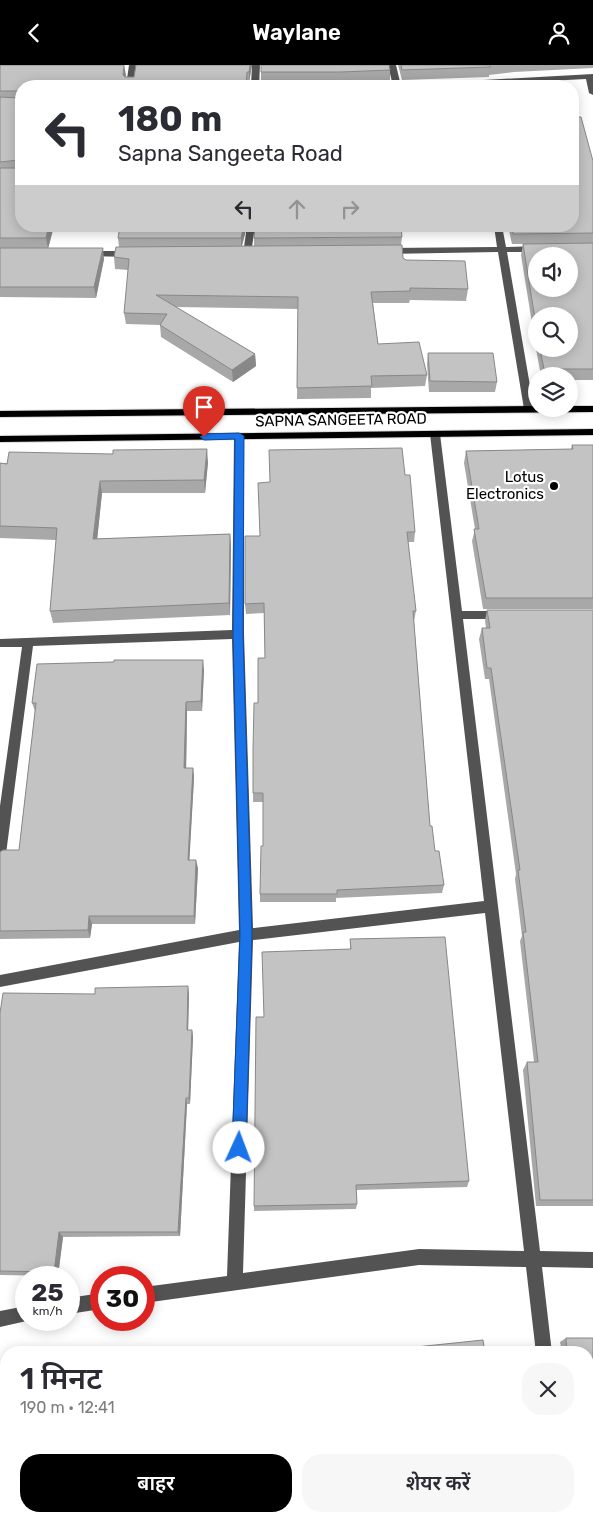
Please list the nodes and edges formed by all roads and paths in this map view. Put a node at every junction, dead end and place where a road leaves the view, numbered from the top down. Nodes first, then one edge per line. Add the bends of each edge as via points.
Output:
1 (133, 65) edge
2 (256, 65) edge
3 (392, 65) edge
4 (591, 76) edge
5 (131, 80) edge
6 (255, 80) edge
7 (396, 80) edge
8 (538, 80) edge
9 (593, 93) edge
10 (250, 232) edge
11 (499, 232) edge
12 (502, 249) junction
13 (528, 249) edge
14 (375, 251) edge
15 (79, 254) edge
16 (138, 254) edge
17 (237, 254) edge
18 (247, 254) junction
19 (257, 254) edge
20 (528, 409) joint
21 (578, 409) edge
22 (593, 409) edge
23 (0, 414) edge
24 (435, 433) junction
25 (593, 433) edge
26 (239, 436) junction
27 (0, 439) edge
28 (456, 615) junction
29 (515, 615) edge
30 (238, 634) junction
31 (28, 642) junction
32 (0, 643) edge
33 (2, 820) edge
34 (0, 854) edge
35 (490, 906) junction
36 (246, 935) junction
37 (0, 981) edge
38 (531, 1259) junction
39 (593, 1260) edge
40 (235, 1283) junction
41 (155, 1294) edge
42 (15, 1316) edge
43 (0, 1319) edge
44 (543, 1346) edge

1 - 5 street
2 - 6 street
3 - 7 street
4 - 8 street
4 - 9 street
10 - 18 street
11 - 12 street
12 - 13 street
12 - 14 street
12 - 20 street
15 - 16 street
17 - 18 street
18 - 19 street
20 - 23 main road, SAPNA SANGEETA ROAD
21 - 22 main road, SAPNA SANGEETA ROAD
24 - 25 main road, SAPNA SANGEETA ROAD
24 - 26 main road, SAPNA SANGEETA ROAD
24 - 28 street
26 - 27 main road, SAPNA SANGEETA ROAD
26 - 30 street
28 - 29 street
28 - 35 street
30 - 31 street
30 - 36 street
31 - 32 street
31 - 33 street
33 - 34 street
35 - 36 street
35 - 38 street
36 - 37 street
36 - 40 street
38 - 39 street
38 - 40 street via 419,1257
38 - 44 street
40 - 41 street
42 - 43 street

